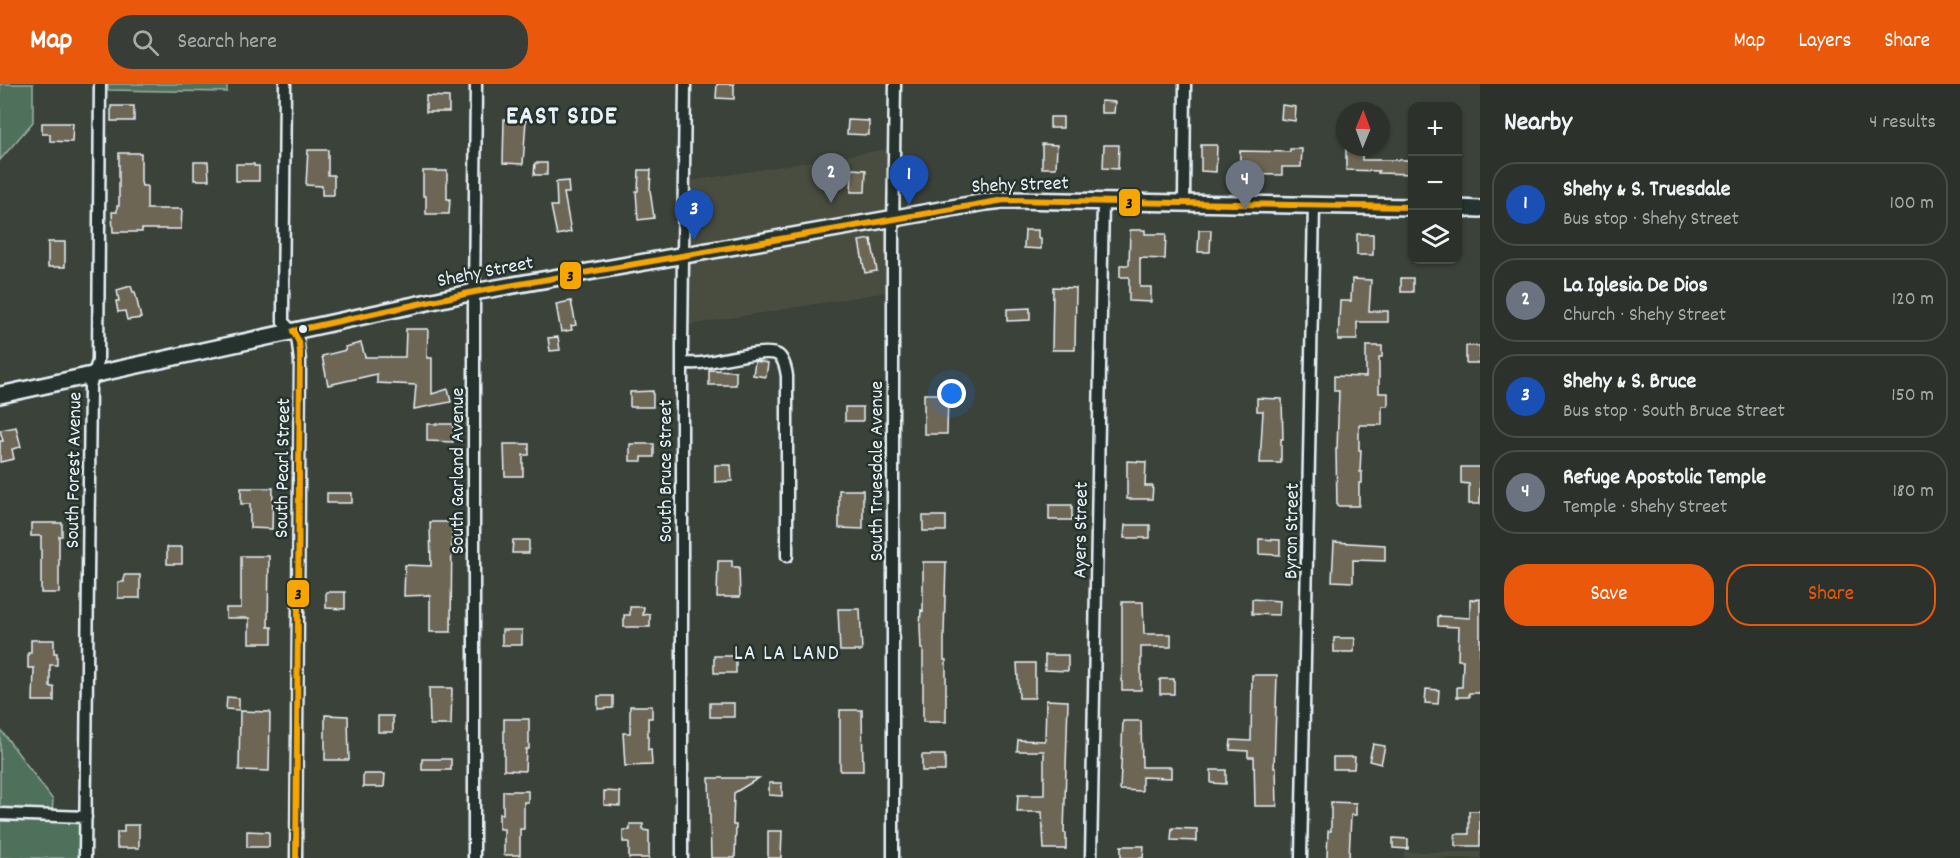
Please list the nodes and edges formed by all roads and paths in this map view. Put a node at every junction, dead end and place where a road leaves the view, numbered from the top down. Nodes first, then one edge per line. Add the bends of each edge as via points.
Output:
1 (99, 84) edge
2 (285, 84) edge
3 (476, 84) edge
4 (685, 84) edge
5 (895, 84) edge
6 (1185, 84) edge
7 (1103, 202) junction
8 (1184, 203) junction
9 (1314, 206) junction
10 (1408, 207) edge
11 (1462, 208) edge
12 (1480, 209) edge
13 (893, 218) junction
14 (683, 255) junction
15 (474, 292) junction
16 (292, 331) junction
17 (683, 363) junction
18 (94, 375) junction
19 (0, 395) edge
20 (787, 556) dead end
21 (0, 814) edge
22 (86, 817) junction
23 (85, 858) edge
24 (296, 858) edge
25 (474, 858) edge
26 (681, 858) edge
27 (893, 858) edge
28 (1091, 858) edge
29 (1301, 858) edge

1 - 18 street, South Forest Avenue via 98,362
2 - 16 street, South Pearl Street via 282,316
3 - 15 street, South Garland Avenue
4 - 14 street, South Bruce Street
5 - 13 street, South Truesdale Avenue
6 - 8 street
7 - 8 street, Shehy Street
7 - 13 street, Shehy Street via 1004,200
7 - 28 street, Ayers Street
8 - 9 street, Shehy Street
9 - 10 street, Shehy Street
9 - 29 street, Byron Street
11 - 12 street
13 - 14 street, Shehy Street
13 - 27 street, South Truesdale Avenue
14 - 15 street, Shehy Street
14 - 17 street, South Bruce Street
15 - 16 street, Shehy Street
15 - 25 street, South Garland Avenue
16 - 18 street, Shehy Street
16 - 24 street, South Pearl Street via 299,342 300,361
17 - 20 street via 762,353 780,356 784,363 788,376
17 - 26 street, South Bruce Street
18 - 19 street, Shehy Street
18 - 22 street, South Forest Avenue via 90,386
21 - 22 street
22 - 23 street, South Forest Avenue

